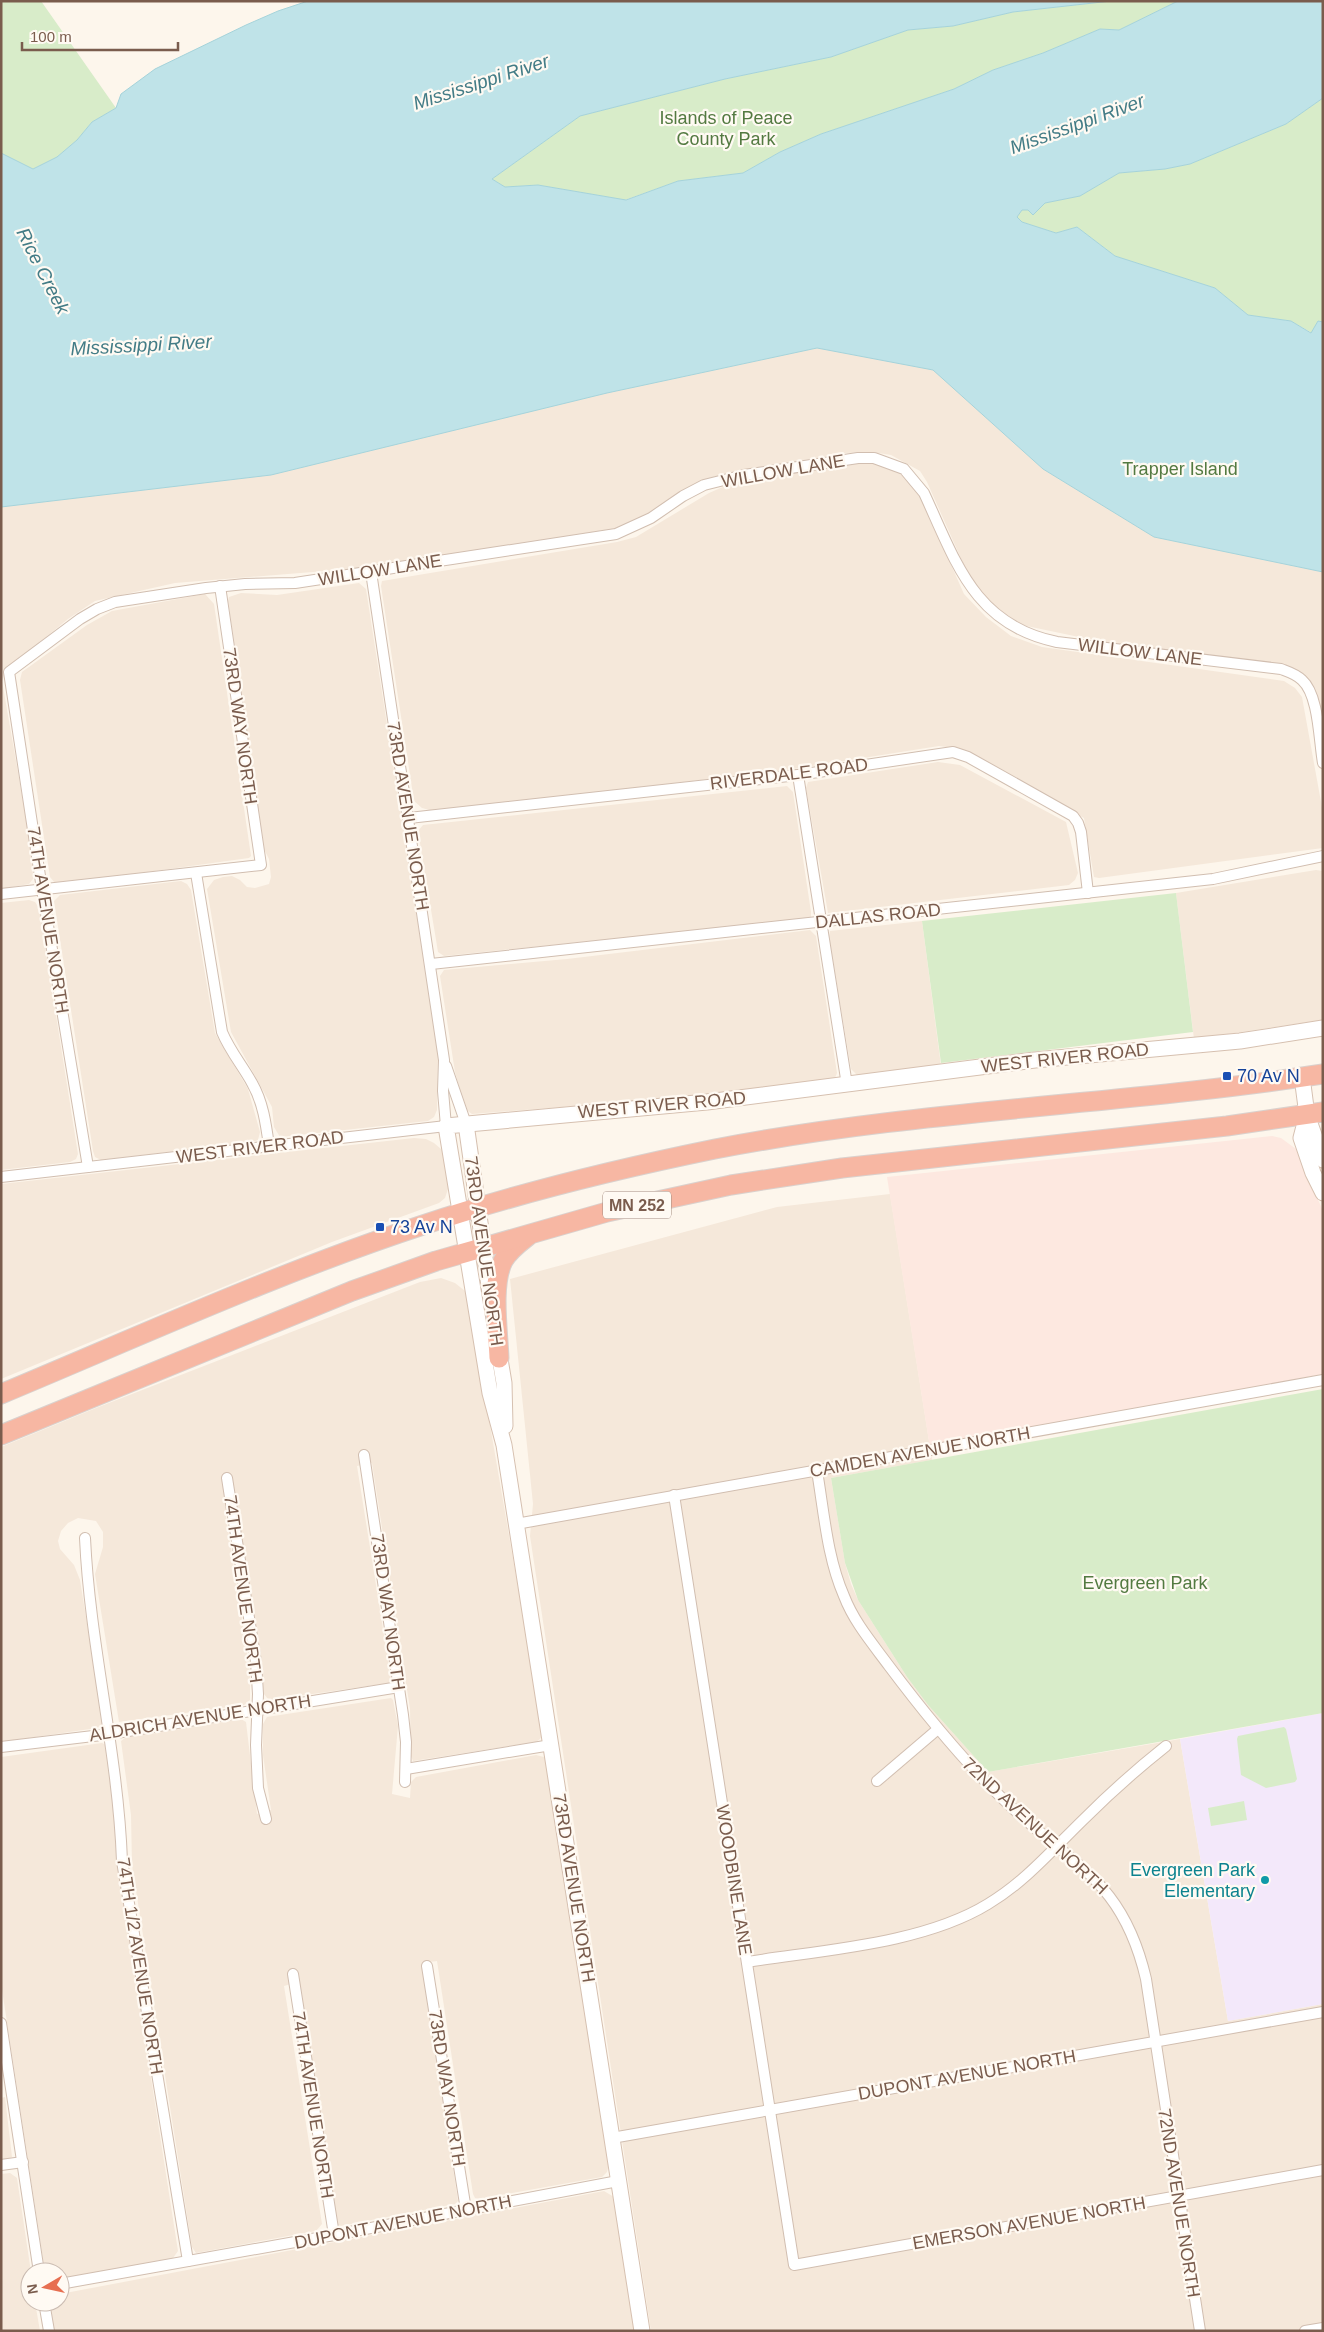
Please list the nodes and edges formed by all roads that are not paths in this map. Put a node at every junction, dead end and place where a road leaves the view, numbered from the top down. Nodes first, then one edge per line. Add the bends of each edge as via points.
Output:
1 (371, 572) junction
2 (220, 586) junction
3 (10, 672) joint
4 (1320, 718) edge
5 (1323, 763) edge
6 (798, 775) junction
7 (408, 818) junction
8 (1323, 856) edge
9 (196, 873) junction
10 (42, 889) junction
11 (1, 894) edge
12 (1088, 894) junction
13 (822, 921) junction
14 (431, 964) junction
15 (1323, 1028) edge
16 (444, 1060) junction
17 (1323, 1074) edge
18 (1302, 1077) junction
19 (846, 1085) junction
20 (1315, 1114) edge
21 (466, 1124) junction
22 (446, 1126) junction
23 (269, 1146) junction
24 (1323, 1160) edge
25 (88, 1167) junction
26 (1, 1177) edge
27 (1323, 1193) edge
28 (478, 1208) junction
29 (459, 1213) junction
30 (534, 1232) junction
31 (474, 1250) junction
32 (499, 1358) junction
33 (1323, 1380) edge
34 (1, 1394) edge
35 (1, 1436) edge
36 (504, 1445) junction
37 (364, 1455) dead end
38 (817, 1471) junction
39 (227, 1478) dead end
40 (674, 1495) junction
41 (516, 1524) junction
42 (85, 1538) dead end
43 (399, 1687) junction
44 (258, 1709) junction
45 (938, 1729) junction
46 (110, 1734) junction
47 (551, 1745) junction
48 (1166, 1746) dead end
49 (1, 1747) edge
50 (406, 1769) junction
51 (877, 1781) dead end
52 (405, 1782) dead end
53 (266, 1819) dead end
54 (1057, 1846) junction
55 (747, 1962) junction
56 (427, 1966) dead end
57 (293, 1974) dead end
58 (1323, 2012) edge
59 (1, 2023) edge
60 (1154, 2042) junction
61 (770, 2110) junction
62 (612, 2138) junction
63 (23, 2162) junction
64 (1, 2165) edge
65 (1323, 2170) edge
66 (618, 2181) junction
67 (1178, 2196) junction
68 (466, 2210) junction
69 (334, 2235) junction
70 (188, 2260) junction
71 (38, 2262) edge
72 (794, 2265) joint
73 (70, 2282) edge
74 (45, 2312) edge
75 (1323, 2328) edge
76 (48, 2331) edge
77 (642, 2331) edge
78 (1200, 2331) edge
79 (1305, 2331) edge

1 - 2 street, WILLOW LANE via 277,585
1 - 4 street, WILLOW LANE via 616,534 652,518 704,485 754,473 874,458 904,469 915,480 969,587 982,604 1016,629 1036,638 1057,642 1281,669 1303,680
1 - 7 street, 73RD AVENUE NORTH
2 - 3 street, WILLOW LANE via 134,598 97,609
2 - 9 street, 73RD WAY NORTH via 261,865
3 - 10 street, 74TH AVENUE NORTH
4 - 5 street, WILLOW LANE
6 - 7 street, RIVERDALE ROAD
6 - 12 street, RIVERDALE ROAD via 940,753 954,752 968,757 1073,816 1080,832
6 - 13 street
7 - 14 street, 73RD AVENUE NORTH
8 - 12 street, DALLAS ROAD via 1213,879
9 - 10 street
9 - 23 street via 222,1032 253,1083 261,1104
10 - 11 street
10 - 25 street, 74TH AVENUE NORTH
12 - 13 street, DALLAS ROAD
13 - 14 street, DALLAS ROAD
13 - 19 street
14 - 16 street, 73RD AVENUE NORTH
15 - 19 street, WEST RIVER ROAD via 1240,1041 1062,1057
16 - 21 street, 73RD AVENUE NORTH
16 - 22 street, 73RD AVENUE NORTH
17 - 18 highway, MN 252
18 - 20 street
18 - 28 highway, MN 252 via 888,1123 729,1147 595,1176
19 - 21 street, WEST RIVER ROAD via 707,1102
20 - 24 street
20 - 27 street via 1301,1138
20 - 30 highway, MN 252 via 842,1168 695,1193
21 - 22 street, WEST RIVER ROAD
21 - 28 street, 73RD AVENUE NORTH
22 - 23 street, WEST RIVER ROAD
22 - 29 street, 73RD AVENUE NORTH
23 - 25 street, WEST RIVER ROAD
25 - 26 street, WEST RIVER ROAD
28 - 29 highway, MN 252
28 - 31 street, 73RD AVENUE NORTH
29 - 31 street, 73RD AVENUE NORTH
29 - 34 highway, MN 252 via 338,1255
30 - 31 highway, MN 252
30 - 32 highway via 509,1252 500,1270 497,1301
31 - 32 street, 73RD AVENUE NORTH
31 - 35 highway, MN 252 via 352,1291
31 - 36 street, 73RD AVENUE NORTH via 490,1393
32 - 36 street, 73RD AVENUE NORTH via 505,1399
33 - 38 street, CAMDEN AVENUE NORTH
36 - 41 street, 73RD AVENUE NORTH
37 - 43 street, 73RD WAY NORTH
38 - 40 street, CAMDEN AVENUE NORTH
38 - 45 street, 72ND AVENUE NORTH via 835,1573 844,1598 856,1622
39 - 44 street, 74TH AVENUE NORTH via 256,1662
40 - 41 street, CAMDEN AVENUE NORTH
40 - 55 street, WOODBINE LANE
41 - 47 street, 73RD AVENUE NORTH
42 - 46 street, 74TH 1/2 AVENUE NORTH
43 - 44 street, ALDRICH AVENUE NORTH
43 - 50 street, 73RD WAY NORTH
44 - 46 street, ALDRICH AVENUE NORTH
44 - 53 street, 74TH AVENUE NORTH via 258,1788
45 - 51 street
45 - 54 street, 72ND AVENUE NORTH via 979,1776
46 - 49 street, ALDRICH AVENUE NORTH
46 - 70 street, 74TH 1/2 AVENUE NORTH via 120,1807 122,1861
47 - 50 street
47 - 62 street, 73RD AVENUE NORTH
48 - 54 street via 1120,1783
50 - 52 street, 73RD WAY NORTH
54 - 55 street via 1015,1886 958,1920 895,1938
54 - 60 street, 72ND AVENUE NORTH via 1099,1882 1129,1927 1140,1952 1146,1979
55 - 61 street, WOODBINE LANE
56 - 68 street, 73RD WAY NORTH
57 - 69 street, 74TH AVENUE NORTH
58 - 60 street, DUPONT AVENUE NORTH
59 - 63 street
60 - 61 street, DUPONT AVENUE NORTH
60 - 67 street, 72ND AVENUE NORTH
61 - 62 street, DUPONT AVENUE NORTH
61 - 72 street, WOODBINE LANE
62 - 66 street, 73RD AVENUE NORTH
63 - 64 street
63 - 71 street
65 - 67 street, EMERSON AVENUE NORTH
66 - 68 street, DUPONT AVENUE NORTH
66 - 77 street, 73RD AVENUE NORTH
67 - 72 street, EMERSON AVENUE NORTH
67 - 78 street, 72ND AVENUE NORTH
68 - 69 street, DUPONT AVENUE NORTH
69 - 70 street, DUPONT AVENUE NORTH
70 - 73 street, DUPONT AVENUE NORTH
74 - 76 street
75 - 79 street

